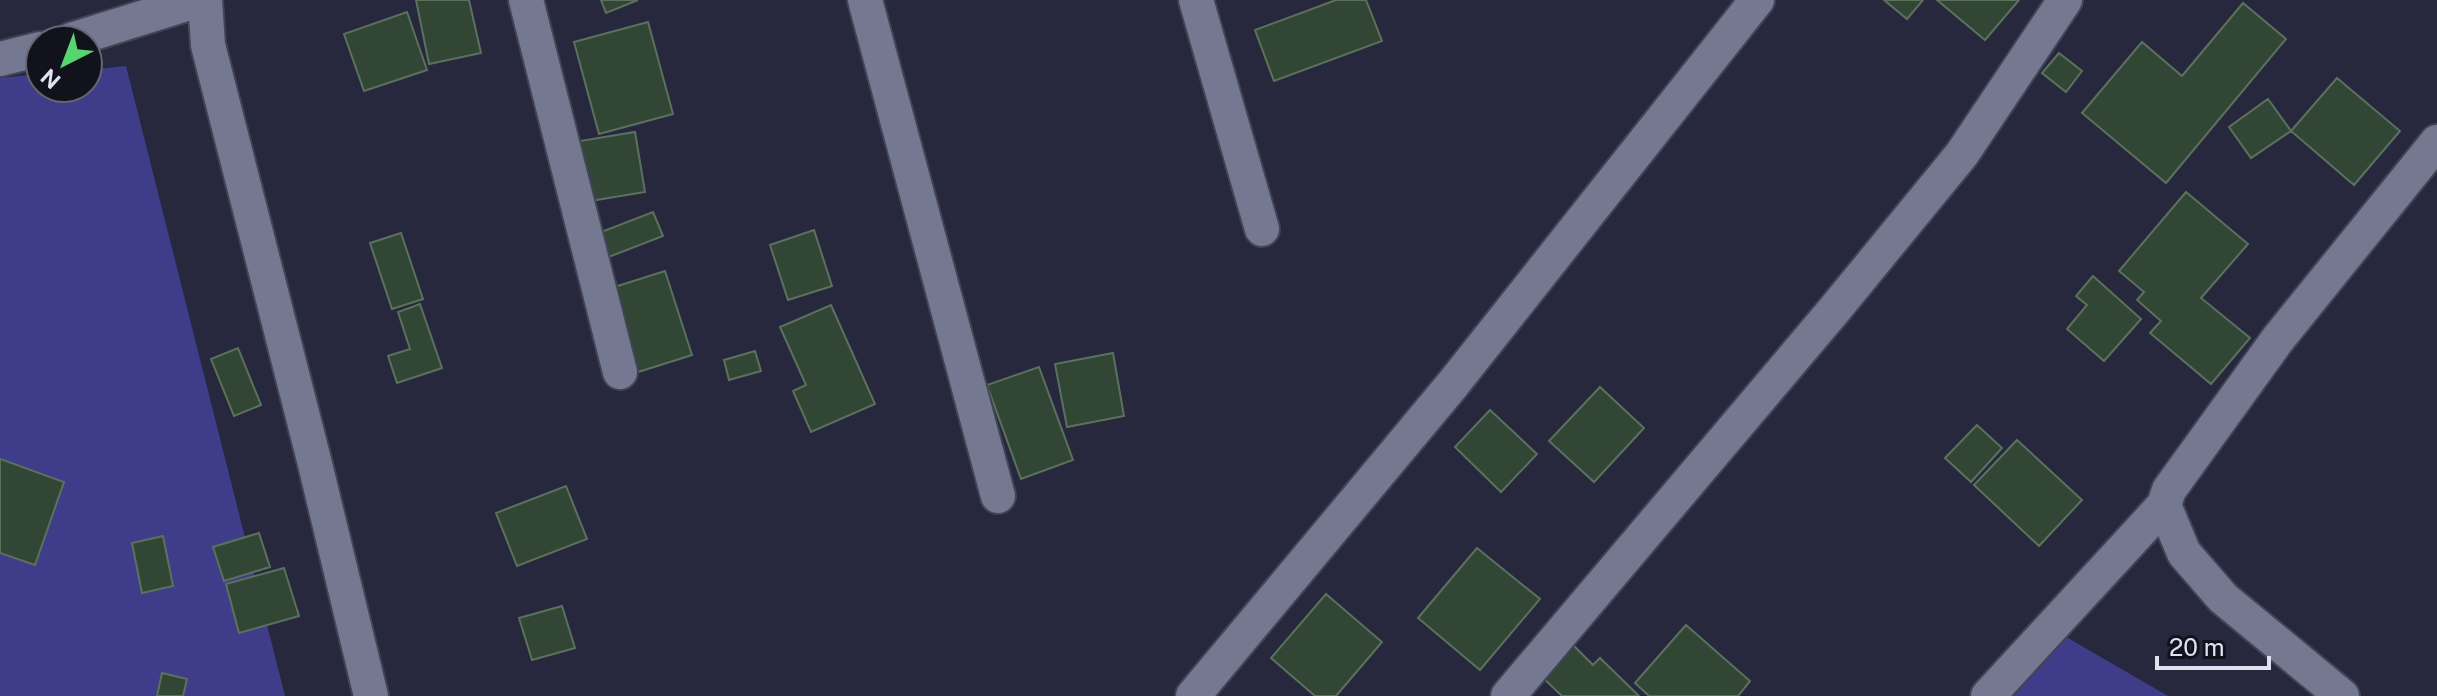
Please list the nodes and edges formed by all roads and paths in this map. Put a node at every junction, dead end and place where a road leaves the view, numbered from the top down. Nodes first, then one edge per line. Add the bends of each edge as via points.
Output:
1 (202, 0) edge
2 (526, 0) edge
3 (865, 0) edge
4 (1196, 0) edge
5 (1757, 0) edge
6 (2065, 0) edge
7 (104, 30) edge
8 (24, 53) edge
9 (0, 59) edge
10 (2437, 142) edge
11 (1262, 229) dead end
12 (620, 372) dead end
13 (998, 496) dead end
14 (2164, 505) junction
15 (371, 696) edge
16 (1193, 696) edge
17 (1508, 696) edge
18 (1988, 696) edge
19 (2342, 696) edge

1 - 7 street
1 - 15 street via 208,45
2 - 12 street
3 - 13 street
4 - 11 street
5 - 16 street via 1453,384
6 - 17 street via 1962,154
8 - 9 street
10 - 14 street via 2278,339 2169,490
14 - 18 street
14 - 19 street via 2184,553 2223,598

